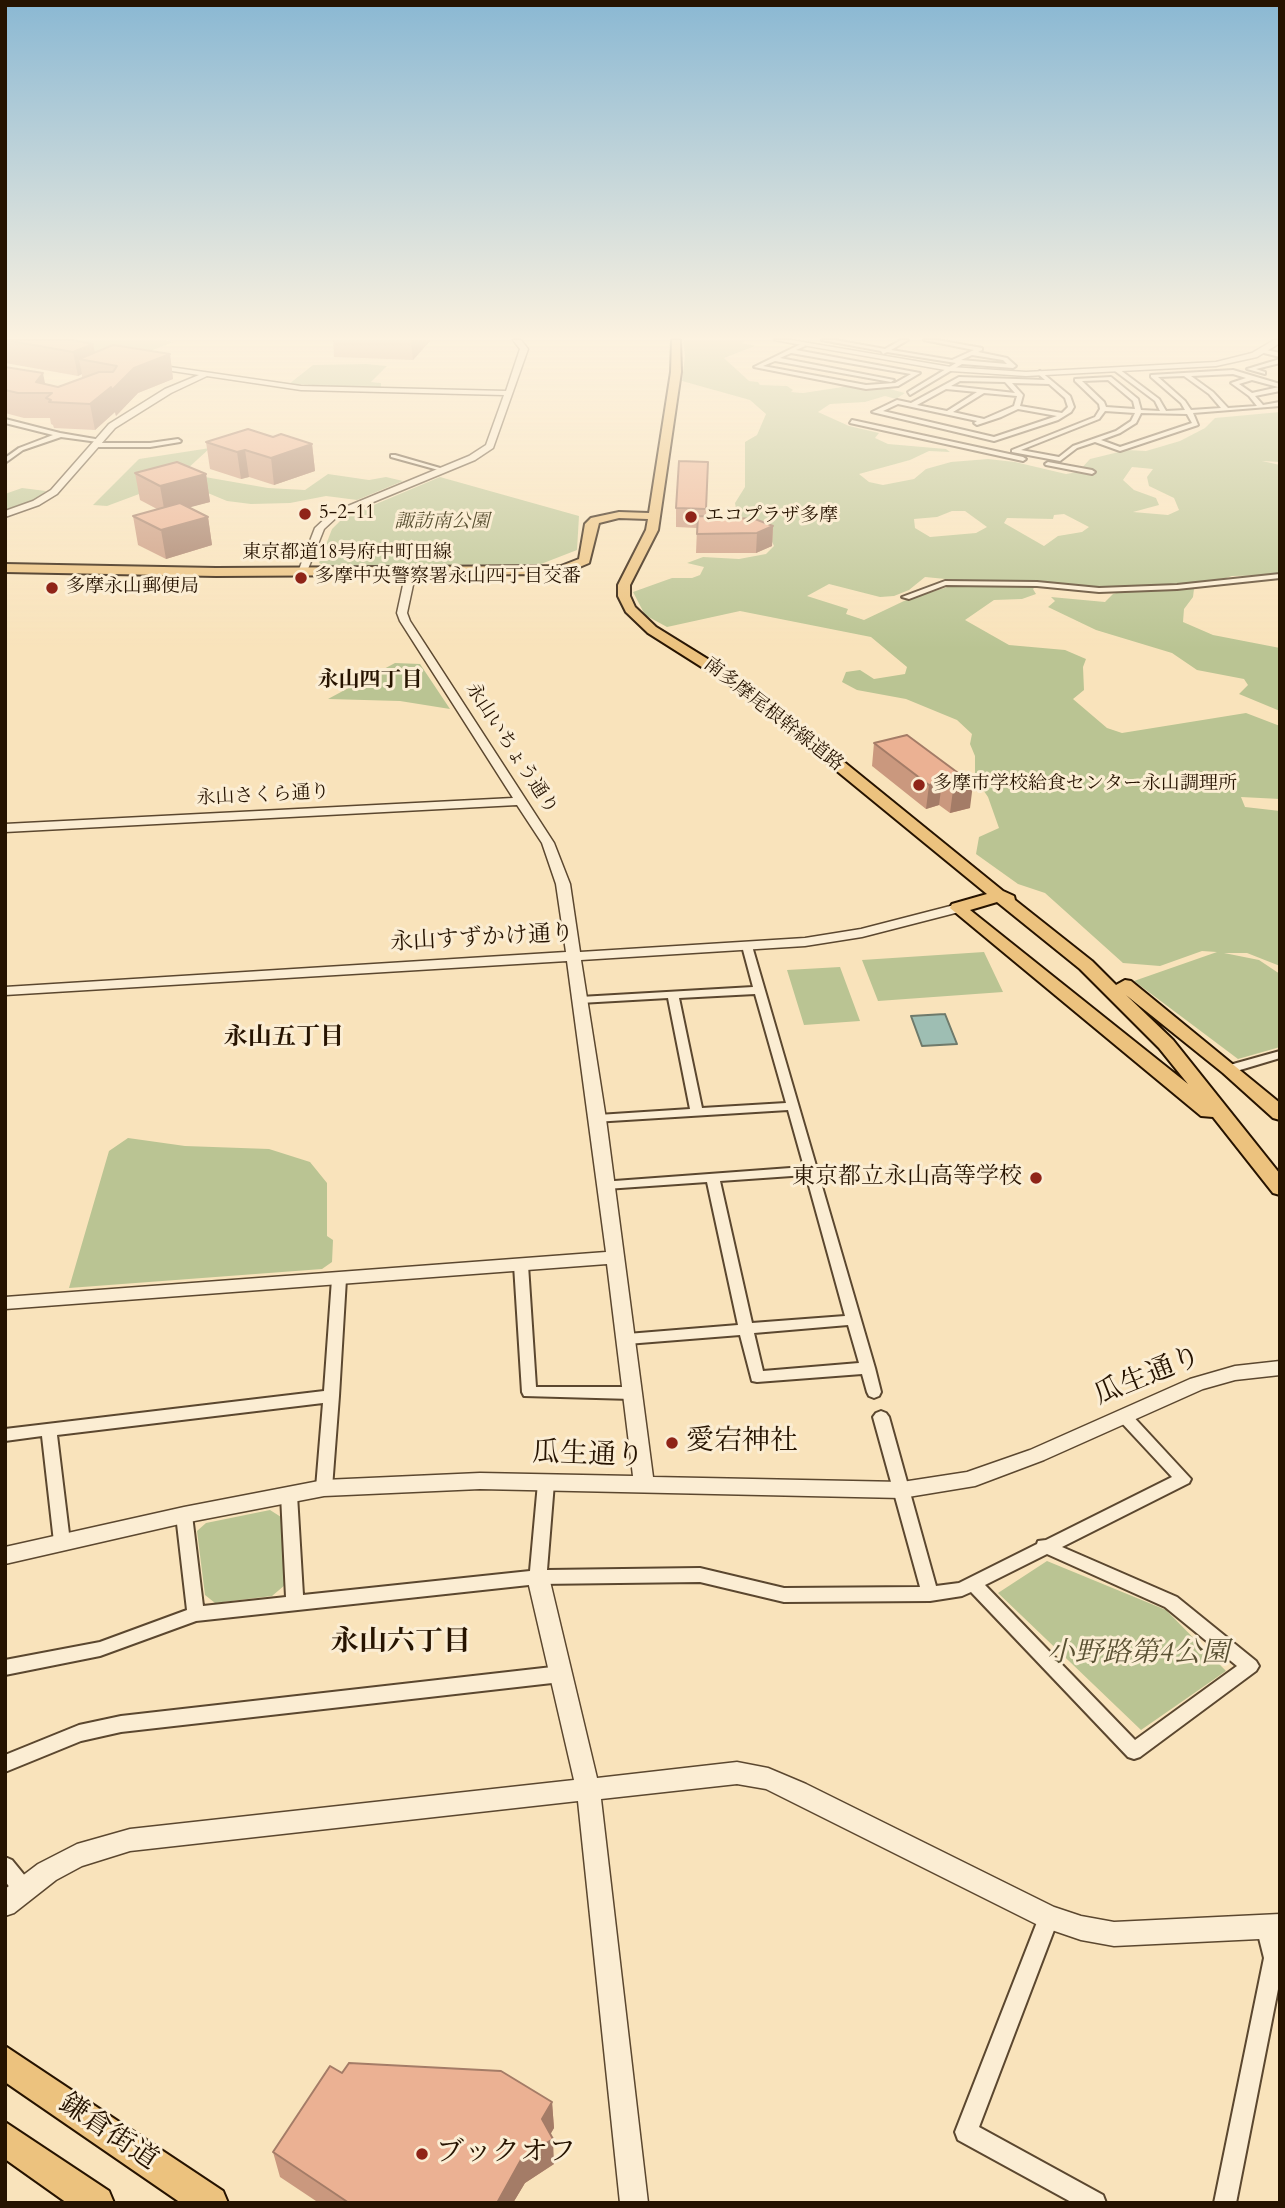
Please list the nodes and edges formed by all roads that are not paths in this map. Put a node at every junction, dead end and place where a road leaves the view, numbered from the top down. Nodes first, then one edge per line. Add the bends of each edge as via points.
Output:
1 (39, 443) edge
2 (97, 443) joint
3 (161, 443) edge
4 (490, 443) edge
5 (665, 443) edge
6 (943, 443) edge
7 (986, 443) edge
8 (1029, 443) edge
9 (1086, 443) edge
10 (1103, 443) edge
11 (1140, 443) edge
12 (136, 446) junction
13 (973, 450) junction
14 (129, 456) dead end
15 (393, 456) dead end
16 (1060, 459) junction
17 (5, 461) edge
18 (1053, 465) junction
19 (444, 470) junction
20 (1092, 472) dead end
21 (5, 514) edge
22 (654, 516) junction
23 (5, 568) edge
24 (411, 571) junction
25 (303, 572) junction
26 (1280, 576) edge
27 (906, 597) dead end
28 (522, 802) junction
29 (5, 828) edge
30 (1001, 895) junction
31 (958, 908) junction
32 (747, 946) junction
33 (575, 957) junction
34 (760, 990) junction
35 (5, 991) edge
36 (673, 995) junction
37 (580, 1000) junction
38 (1280, 1054) edge
39 (1230, 1069) junction
40 (793, 1106) junction
41 (697, 1112) junction
42 (1280, 1114) edge
43 (598, 1119) junction
44 (1261, 1164) junction
45 (809, 1171) junction
46 (713, 1179) junction
47 (606, 1185) junction
48 (1280, 1188) edge
49 (615, 1257) junction
50 (521, 1265) junction
51 (339, 1279) junction
52 (5, 1303) edge
53 (853, 1321) junction
54 (746, 1327) junction
55 (627, 1339) junction
56 (868, 1368) junction
57 (1280, 1368) edge
58 (874, 1392) dead end
59 (632, 1393) junction
60 (332, 1396) junction
61 (1124, 1416) junction
62 (881, 1417) dead end
63 (49, 1432) junction
64 (5, 1435) edge
65 (546, 1483) junction
66 (644, 1486) junction
67 (324, 1488) junction
68 (902, 1490) junction
69 (289, 1495) junction
70 (184, 1515) junction
71 (62, 1542) junction
72 (1044, 1546) junction
73 (5, 1556) edge
74 (538, 1577) junction
75 (973, 1583) junction
76 (930, 1594) junction
77 (295, 1604) junction
78 (196, 1614) junction
79 (5, 1668) edge
80 (561, 1674) junction
81 (5, 1764) edge
82 (588, 1789) junction
83 (5, 1866) edge
84 (14, 1897) edge
85 (1049, 1917) junction
86 (1273, 1926) edge
87 (5, 2062) edge
88 (5, 2139) edge
89 (635, 2202) edge
90 (97, 2203) edge
91 (211, 2203) edge
92 (1095, 2203) edge
93 (1225, 2203) edge

1 - 17 street
2 - 12 street
2 - 21 street via 49,496
3 - 12 street
4 - 19 street via 478,455
5 - 22 main road, 南多摩尾根幹線道路
6 - 13 street
7 - 13 street
8 - 16 street via 1014,451
9 - 16 street
10 - 11 street via 1121,449
12 - 14 street
13 - 18 street
15 - 19 street
16 - 18 street
18 - 20 street
19 - 25 street via 325,522
22 - 24 main road, 東京都道18号府中町田線 via 595,520 585,561 573,568
22 - 30 main road, 南多摩尾根幹線道路 via 647,542 624,585 625,601 636,617 737,682
23 - 25 main road, 東京都道18号府中町田線
24 - 25 main road, 東京都道18号府中町田線
24 - 28 street, 永山いちょう通り via 402,612 405,621
26 - 27 street via 1099,590 945,583
28 - 29 street, 永山さくら通り
28 - 33 street, 永山いちょう通り via 554,858 563,884
30 - 31 main road
30 - 39 main road, 南多摩尾根幹線道路 via 1097,963
30 - 44 main road, 南多摩尾根幹線道路 via 1139,1015
31 - 32 street, 永山すずかけ通り via 862,933
31 - 44 main road via 1176,1083
32 - 33 street, 永山すずかけ通り
32 - 34 street
33 - 35 street, 永山すずかけ通り
33 - 37 street, 永山いちょう通り
34 - 36 street
34 - 40 street
36 - 37 street
36 - 41 street
37 - 43 street, 永山いちょう通り
38 - 39 street
39 - 42 main road, 南多摩尾根幹線道路
40 - 41 street
40 - 45 street
41 - 43 street
43 - 47 street, 永山いちょう通り
44 - 48 main road, 南多摩尾根幹線道路
45 - 46 street
45 - 53 street
46 - 47 street
46 - 54 street
47 - 49 street, 永山いちょう通り
49 - 50 street
49 - 55 street, 永山いちょう通り
50 - 51 street
50 - 59 street via 529,1392
51 - 52 street
51 - 60 street
53 - 54 street
53 - 56 street
54 - 55 street
54 - 56 street via 757,1377
55 - 59 street, 永山いちょう通り
56 - 58 street
57 - 61 street, 瓜生通り via 1197,1384
59 - 66 street, 永山いちょう通り
60 - 63 street
60 - 67 street
61 - 68 street, 瓜生通り via 968,1480
61 - 72 street via 1183,1479
62 - 68 street
63 - 64 street
63 - 71 street
65 - 66 street, 瓜生通り
65 - 67 street, 瓜生通り via 428,1482
65 - 74 street
66 - 68 street, 瓜生通り
67 - 69 street, 瓜生通り
68 - 76 street
69 - 70 street, 瓜生通り
69 - 77 street
70 - 71 street, 瓜生通り
70 - 78 street
71 - 73 street, 瓜生通り
72 - 75 street
72 - 75 street via 1171,1602 1250,1666 1134,1751
74 - 76 street via 700,1575 784,1595
74 - 77 street
74 - 80 street
75 - 76 street
77 - 78 street
78 - 79 street via 100,1649
80 - 81 street via 121,1724 79,1733
80 - 82 street
82 - 84 street via 130,1840 77,1856
82 - 85 street via 710,1774 768,1779
82 - 89 street
83 - 84 street
85 - 86 street via 1114,1934
85 - 92 street via 966,2132
86 - 93 street via 1274,1958
87 - 91 main road, 鎌倉街道
88 - 90 main road

